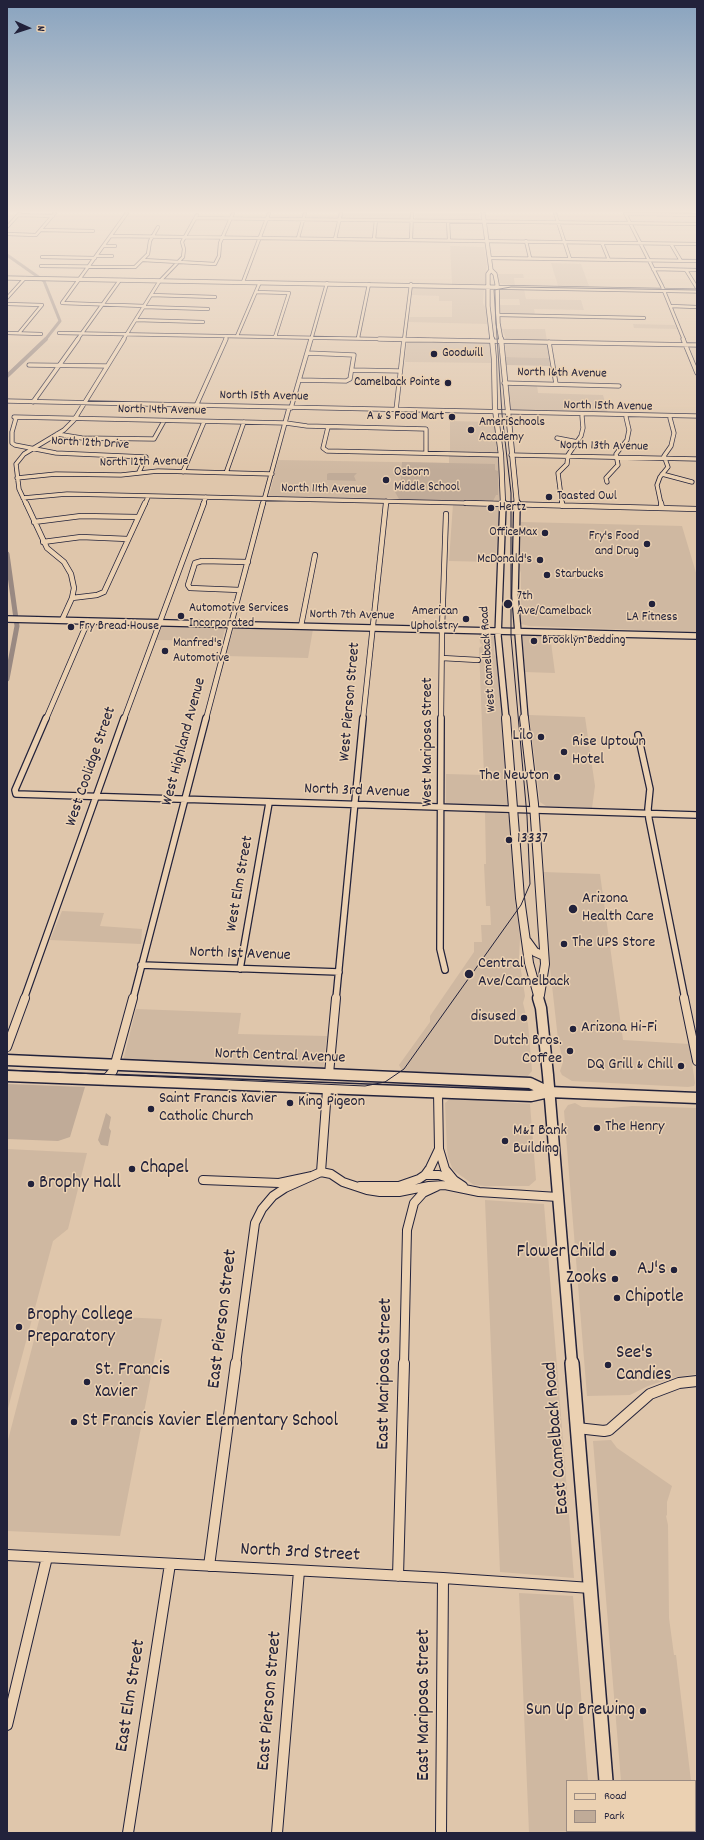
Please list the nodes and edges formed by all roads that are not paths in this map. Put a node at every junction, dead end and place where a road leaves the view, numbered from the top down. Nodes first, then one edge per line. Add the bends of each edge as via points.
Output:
1 (66, 299) edge
2 (106, 299) edge
3 (149, 299) edge
4 (253, 299) edge
5 (287, 299) edge
6 (322, 299) edge
7 (366, 299) edge
8 (409, 299) edge
9 (488, 299) edge
10 (497, 299) edge
11 (667, 299) edge
12 (7, 304) edge
13 (102, 305) junction
14 (670, 306) junction
15 (144, 307) junction
16 (697, 307) edge
17 (208, 309) dead end
18 (498, 315) junction
19 (644, 318) dead end
20 (136, 320) junction
21 (202, 322) dead end
22 (7, 333) edge
23 (19, 333) junction
24 (59, 333) dead end
25 (82, 333) junction
26 (41, 334) dead end
27 (127, 334) junction
28 (227, 336) junction
29 (238, 336) junction
30 (275, 337) junction
31 (311, 337) junction
32 (358, 338) junction
33 (404, 339) junction
34 (492, 340) junction
35 (502, 341) junction
36 (549, 342) junction
37 (685, 344) junction
38 (697, 344) edge
39 (307, 353) junction
40 (29, 365) dead end
41 (60, 365) junction
42 (107, 366) junction
43 (352, 370) junction
44 (400, 371) junction
45 (697, 372) edge
46 (299, 380) junction
47 (504, 383) junction
48 (556, 384) junction
49 (619, 386) dead end
50 (7, 402) edge
51 (33, 402) junction
52 (84, 403) junction
53 (196, 406) junction
54 (290, 408) junction
55 (396, 410) junction
56 (495, 412) junction
57 (507, 412) junction
58 (558, 414) junction
59 (582, 416) junction
60 (626, 417) junction
61 (697, 417) edge
62 (15, 418) joint
63 (670, 418) junction
64 (75, 419) junction
65 (164, 421) junction
66 (204, 422) junction
67 (244, 422) junction
68 (286, 424) junction
69 (328, 427) junction
70 (57, 434) junction
71 (557, 438) dead end
72 (578, 442) junction
73 (375, 445) dead end
74 (33, 449) junction
75 (374, 452) junction
76 (426, 453) junction
77 (501, 455) junction
78 (511, 455) junction
79 (568, 456) junction
80 (617, 458) junction
81 (665, 459) junction
82 (697, 459) edge
83 (140, 472) junction
84 (183, 472) junction
85 (226, 473) junction
86 (272, 474) junction
87 (662, 474) junction
88 (17, 478) junction
89 (607, 482) dead end
90 (692, 482) dead end
91 (148, 497) junction
92 (23, 498) junction
93 (206, 498) junction
94 (264, 499) junction
95 (386, 501) junction
96 (503, 504) junction
97 (517, 504) junction
98 (562, 506) junction
99 (662, 508) junction
100 (697, 509) edge
101 (446, 514) dead end
102 (138, 517) junction
103 (34, 522) junction
104 (128, 539) junction
105 (43, 542) junction
106 (315, 555) dead end
107 (248, 562) junction
108 (240, 590) junction
109 (72, 598) junction
110 (8, 619) edge
111 (62, 620) junction
112 (88, 621) junction
113 (159, 622) junction
114 (230, 624) junction
115 (301, 626) junction
116 (372, 627) junction
117 (442, 629) junction
118 (498, 630) junction
119 (518, 631) junction
120 (697, 636) edge
121 (442, 658) junction
122 (478, 660) dead end
123 (638, 735) dead end
124 (97, 796) junction
125 (184, 799) junction
126 (269, 803) junction
127 (356, 806) junction
128 (441, 808) junction
129 (514, 810) junction
130 (534, 810) junction
131 (648, 814) junction
132 (697, 815) edge
133 (525, 938) junction
134 (544, 956) junction
135 (141, 966) junction
136 (240, 969) junction
137 (445, 970) dead end
138 (339, 972) junction
139 (540, 998) junction
140 (7, 1047) edge
141 (7, 1060) edge
142 (697, 1061) edge
143 (115, 1065) junction
144 (329, 1074) junction
145 (7, 1076) edge
146 (105, 1081) junction
147 (327, 1090) junction
148 (438, 1092) junction
149 (550, 1092) junction
150 (697, 1098) edge
151 (439, 1149) junction
152 (321, 1172) junction
153 (425, 1175) junction
154 (312, 1176) junction
155 (203, 1180) dead end
156 (454, 1180) junction
157 (356, 1186) junction
158 (438, 1186) junction
159 (472, 1191) junction
160 (558, 1197) junction
161 (697, 1381) edge
162 (577, 1428) junction
163 (7, 1555) edge
164 (47, 1557) junction
165 (170, 1564) junction
166 (209, 1566) junction
167 (299, 1571) junction
168 (398, 1576) junction
169 (442, 1578) junction
170 (591, 1588) junction
171 (7, 1725) edge
172 (606, 1780) edge
173 (128, 1833) edge
174 (277, 1833) edge
175 (441, 1833) edge

1 - 13 street via 62,304
2 - 13 street
3 - 15 street
4 - 29 street
5 - 30 street
6 - 31 street, West Highland Avenue
7 - 32 street
8 - 33 street
9 - 34 main road, West Camelback Road
10 - 18 main road, West Camelback Road
11 - 14 street
12 - 23 street via 42,305
13 - 15 street
13 - 25 street
14 - 16 street
14 - 37 street
15 - 17 street
15 - 20 street
18 - 19 street
18 - 35 main road, West Camelback Road
20 - 21 street
20 - 27 street
22 - 23 street
23 - 26 street
24 - 25 street
25 - 27 street
25 - 41 street
27 - 28 street
27 - 42 street
28 - 29 street
28 - 53 street
29 - 30 street
30 - 31 street
31 - 32 street
31 - 39 street, West Highland Avenue
32 - 33 street
33 - 34 street
33 - 44 street
34 - 35 street
34 - 56 main road, West Camelback Road
35 - 36 street
35 - 47 main road, West Camelback Road
36 - 37 street
36 - 48 street
37 - 38 street
37 - 45 street
39 - 43 street via 354,355
39 - 46 street, West Highland Avenue
40 - 41 street
41 - 42 street
41 - 51 street
42 - 52 street
43 - 44 street
43 - 46 street via 349,381
44 - 55 street
46 - 54 street, West Highland Avenue
47 - 48 street, North 16th Avenue
47 - 57 main road, West Camelback Road
48 - 49 street, North 16th Avenue
50 - 51 street, North 15th Avenue
51 - 52 street, North 15th Avenue
52 - 53 street, North 15th Avenue
52 - 64 street
53 - 54 street, North 15th Avenue
54 - 55 street, North 15th Avenue
54 - 68 street, West Highland Avenue
55 - 56 street, North 15th Avenue
56 - 57 street, North 15th Avenue
56 - 77 main road, West Camelback Road
57 - 58 street, North 15th Avenue via 520,412 522,415
57 - 78 main road, West Camelback Road
58 - 59 street, North 15th Avenue
58 - 61 street, North 15th Avenue
59 - 60 street, North 15th Avenue
59 - 72 street via 583,431
60 - 63 street, North 15th Avenue
60 - 80 street via 629,430 627,440 616,454
61 - 63 street, North 15th Avenue
62 - 64 street, North 14th Avenue
62 - 74 street, North 12th Drive via 12,443
63 - 81 street via 674,437 664,456
64 - 65 street, North 14th Avenue
64 - 70 street
65 - 66 street, North 14th Avenue
65 - 70 street via 154,439 82,438
66 - 67 street, North 14th Avenue
66 - 84 street
67 - 68 street, North 14th Avenue
67 - 85 street
68 - 69 street, North 14th Avenue
68 - 86 street, West Highland Avenue
69 - 75 street via 324,450
69 - 76 street, North 14th Avenue via 426,429
70 - 74 street
71 - 72 street
72 - 79 street
73 - 75 street
74 - 83 street, North 12th Drive via 56,454 146,457
74 - 88 street via 18,461
75 - 76 street
76 - 77 street
77 - 96 main road, West Camelback Road
78 - 79 street, North 13th Avenue
78 - 97 main road, West Camelback Road
79 - 80 street, North 13th Avenue
79 - 98 street via 567,464 558,474
80 - 81 street, North 13th Avenue
80 - 89 street via 618,465 606,478
81 - 82 street, North 13th Avenue
81 - 87 street via 668,467
83 - 84 street, North 12th Avenue
83 - 88 street, North 12th Avenue via 121,475 56,474
84 - 85 street, North 12th Avenue
85 - 86 street, North 12th Avenue
86 - 94 street, West Highland Avenue
87 - 90 street
87 - 99 street via 657,489
88 - 92 street
91 - 92 street, North 11th Avenue via 59,494
91 - 93 street, North 11th Avenue
91 - 102 street
92 - 103 street
93 - 94 street, North 11th Avenue
93 - 113 street, West Coolidge Street
94 - 95 street, North 11th Avenue
94 - 107 street, West Highland Avenue
95 - 96 street, North 11th Avenue
95 - 116 street, West Pierson Street
96 - 97 street, North 11th Avenue
96 - 118 main road, West Camelback Road
97 - 98 street, North 11th Avenue
97 - 119 main road, West Camelback Road via 515,568
98 - 99 street, North 11th Avenue
99 - 100 street, North 11th Avenue
101 - 117 street, West Mariposa Street
102 - 103 street via 76,516
102 - 104 street
103 - 105 street
104 - 105 street via 81,537
104 - 109 street via 104,592
105 - 109 street via 69,570 74,588
106 - 115 street
107 - 108 street, West Highland Avenue
107 - 108 street via 195,563 188,585 190,588
108 - 114 street, West Highland Avenue
109 - 111 street
110 - 111 main road, North 7th Avenue
111 - 112 main road, North 7th Avenue
112 - 113 main road, North 7th Avenue
112 - 124 street, North 3rd Avenue via 16,794
113 - 114 main road, North 7th Avenue
113 - 124 street, West Coolidge Street
114 - 115 main road, North 7th Avenue
114 - 125 street, West Highland Avenue
115 - 116 main road, North 7th Avenue
116 - 117 main road, North 7th Avenue
116 - 127 street, West Pierson Street
117 - 118 main road, North 7th Avenue
117 - 121 street, West Mariposa Street
118 - 119 main road, North 7th Avenue
118 - 129 main road, West Camelback Road
119 - 120 main road, North 7th Avenue
119 - 130 main road, West Camelback Road
121 - 122 street
121 - 128 street, West Mariposa Street
123 - 131 street via 650,789
124 - 125 street, North 3rd Avenue
124 - 140 street, West Coolidge Street
125 - 126 street, North 3rd Avenue
125 - 135 street, West Highland Avenue
126 - 127 street, North 3rd Avenue
126 - 136 street, West Elm Street
127 - 128 street, North 3rd Avenue
127 - 138 street, West Pierson Street
128 - 129 street, North 3rd Avenue
128 - 137 street, West Mariposa Street via 440,958
129 - 130 street, North 3rd Avenue
129 - 133 main road, West Camelback Road
130 - 131 street, North 3rd Avenue
130 - 134 main road, West Camelback Road
131 - 132 street, North 3rd Avenue
131 - 142 street
133 - 134 main road via 535,952
133 - 139 main road, West Camelback Road via 529,963
134 - 139 main road, West Camelback Road
135 - 136 street, North 1st Avenue
135 - 143 street, West Highland Avenue
136 - 138 street, North 1st Avenue
138 - 144 street, West Pierson Street
139 - 149 main road, West Camelback Road
141 - 143 main road, North Central Avenue
143 - 144 main road, North Central Avenue
143 - 146 street, West Highland Avenue
144 - 149 main road, North Central Avenue via 530,1083
145 - 146 main road, North Central Avenue
146 - 147 main road, North Central Avenue
147 - 148 main road, North Central Avenue
147 - 152 street
148 - 149 main road, North Central Avenue via 531,1096
148 - 151 street
149 - 150 main road, North Central Avenue
149 - 160 main road, East Camelback Road
151 - 153 street
151 - 156 street via 445,1169
152 - 154 street
152 - 157 street
153 - 156 street via 432,1174
153 - 157 street via 399,1186
154 - 155 street via 269,1184
154 - 166 street, East Pierson Street via 273,1196 258,1216 252,1236
156 - 159 street
157 - 158 street via 367,1190 390,1192
158 - 159 street
158 - 168 street, East Mariposa Street via 423,1193 414,1203 407,1230
159 - 160 street
160 - 162 main road, East Camelback Road
161 - 162 street via 680,1382 650,1394 609,1430
162 - 170 main road, East Camelback Road
163 - 164 street, North 3rd Street
164 - 165 street, North 3rd Street
164 - 171 street
165 - 166 street, North 3rd Street
165 - 173 street, East Elm Street
166 - 167 street, North 3rd Street
167 - 168 street, North 3rd Street
167 - 174 street, East Pierson Street
168 - 169 street, North 3rd Street
169 - 170 street, North 3rd Street
169 - 175 street, East Mariposa Street
170 - 172 main road, East Camelback Road

